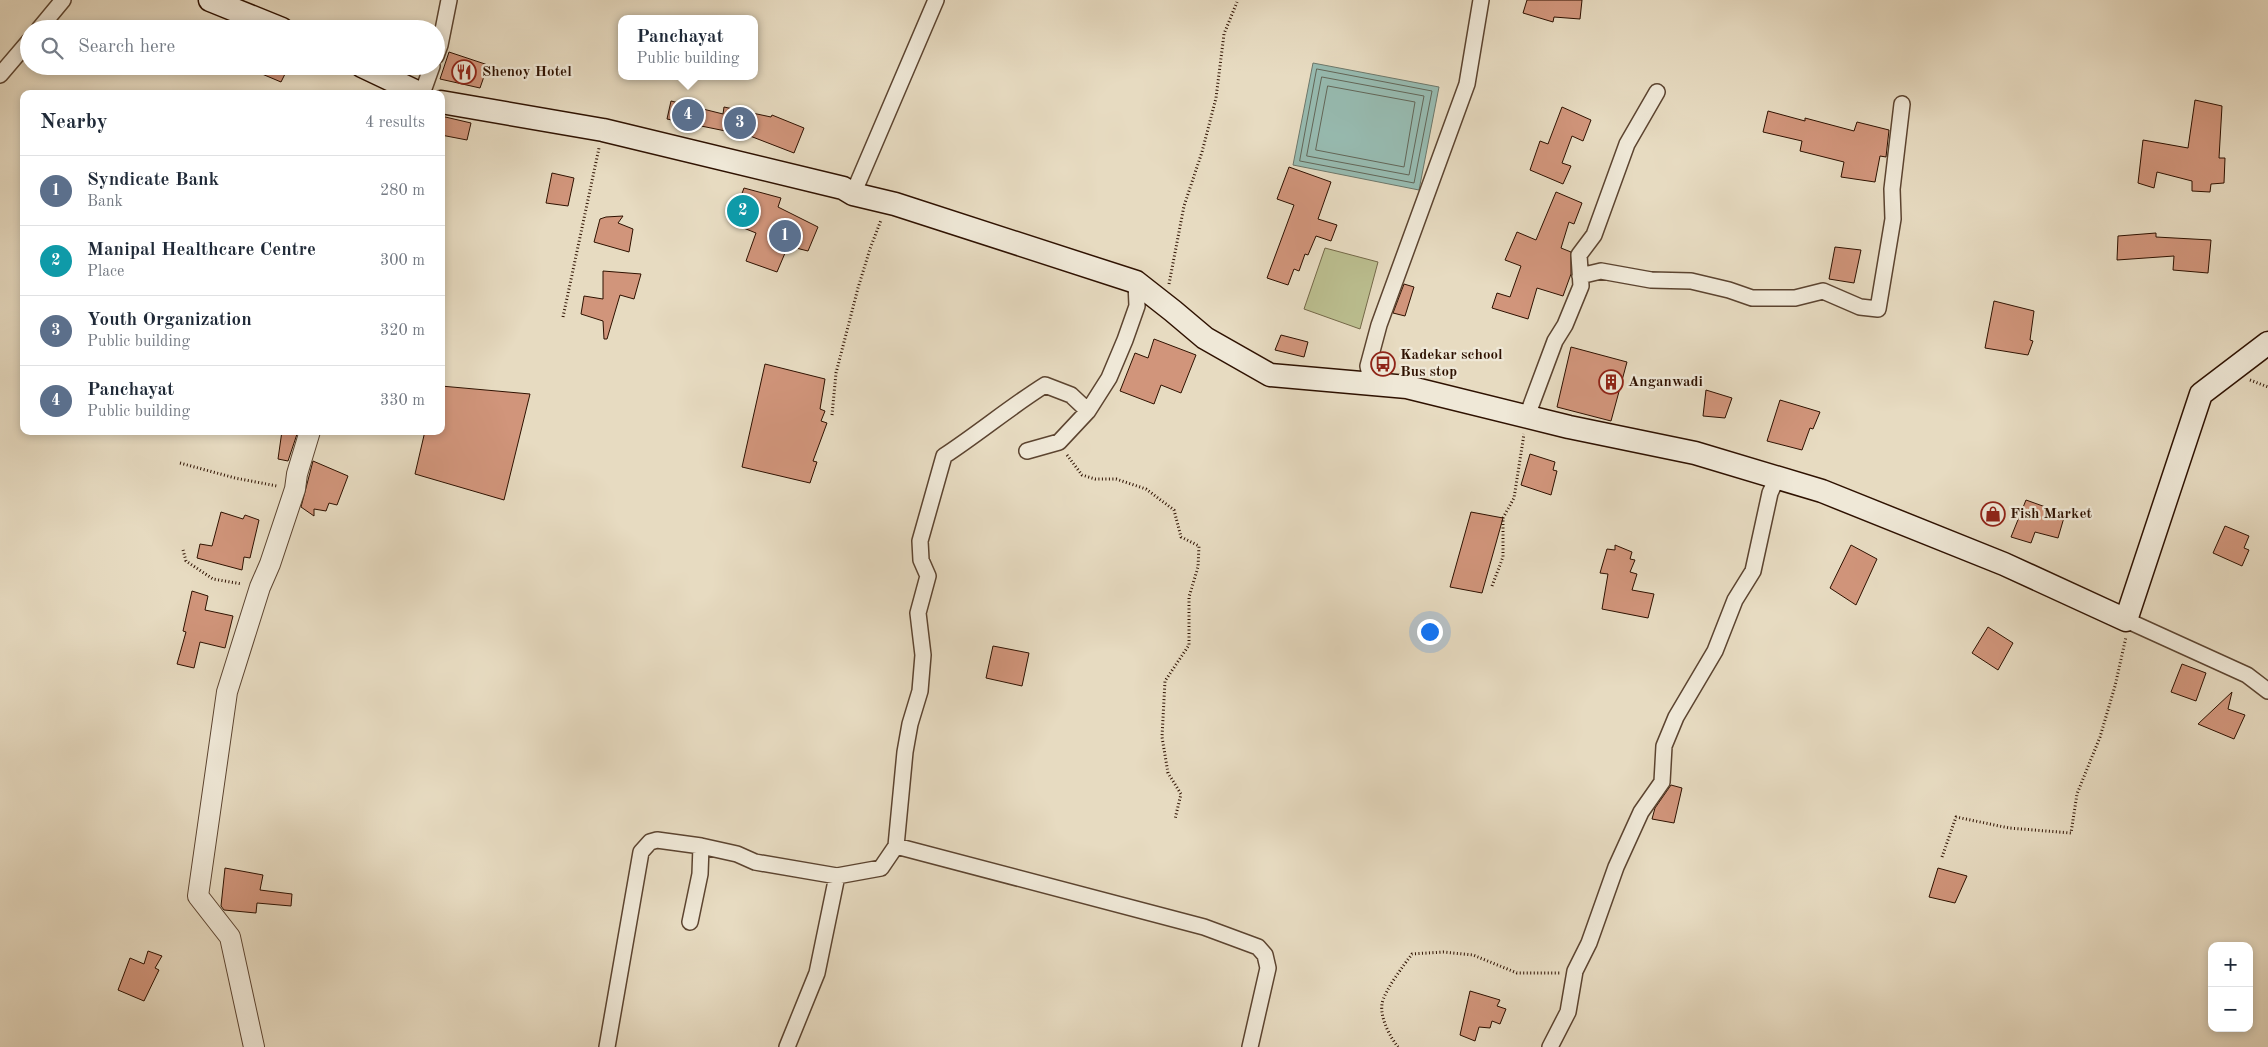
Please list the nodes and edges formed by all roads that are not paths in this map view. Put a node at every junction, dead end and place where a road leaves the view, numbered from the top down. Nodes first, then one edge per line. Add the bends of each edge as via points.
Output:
1 (63, 0) edge
2 (210, 0) edge
3 (449, 0) edge
4 (936, 0) edge
5 (1481, 0) edge
6 (46, 20) edge
7 (260, 20) edge
8 (445, 20) edge
9 (20, 51) edge
10 (0, 75) edge
11 (381, 75) edge
12 (428, 75) edge
13 (413, 90) edge
14 (423, 90) edge
15 (1657, 92) dead end
16 (445, 103) edge
17 (1902, 104) dead end
18 (853, 194) junction
19 (1580, 276) junction
20 (1136, 282) junction
21 (2268, 343) edge
22 (1372, 384) junction
23 (1088, 411) junction
24 (1527, 416) junction
25 (309, 435) edge
26 (1027, 451) dead end
27 (1777, 478) junction
28 (2128, 621) junction
29 (2268, 691) edge
30 (702, 846) junction
31 (896, 846) junction
32 (837, 876) junction
33 (690, 922) dead end
34 (254, 1047) edge
35 (607, 1047) edge
36 (788, 1047) edge
37 (1250, 1047) edge
38 (1550, 1047) edge

1 - 6 street
2 - 7 main road
3 - 8 street
4 - 18 street
5 - 22 street via 1466,84 1379,325 1368,366
9 - 10 street
11 - 13 main road
12 - 14 street
15 - 19 street via 1627,144 1594,235 1579,255
16 - 18 main road via 603,130 843,188
17 - 19 street via 1892,190 1893,219 1878,309 1860,307 1824,291 1795,298 1752,298 1692,280 1651,280 1601,271
18 - 20 main road via 894,204
19 - 24 street via 1581,286 1575,304 1555,342
20 - 22 main road via 1205,338 1270,374
20 - 23 street via 1137,306 1125,340 1109,378
21 - 28 main road via 2201,394
22 - 24 main road via 1407,387
23 - 26 street via 1059,442
23 - 31 street via 1071,395 1045,385 1013,404 979,433 944,456 920,541 920,560 928,576 918,613 922,673 905,752
24 - 27 main road via 1695,454
25 - 34 street via 295,490 228,692 198,896 230,937
27 - 28 main road via 1822,491 1948,541
27 - 38 street via 1770,493 1753,571 1735,600 1714,651 1676,717 1664,746 1662,782 1641,812 1616,867 1589,943 1575,971 1568,1012
28 - 29 street via 2247,675
30 - 32 street via 755,862
30 - 33 street
30 - 35 street via 657,840 650,842 641,852
31 - 32 street via 881,868
31 - 37 street via 1204,928 1258,947 1265,955 1268,968
32 - 36 street via 817,974

